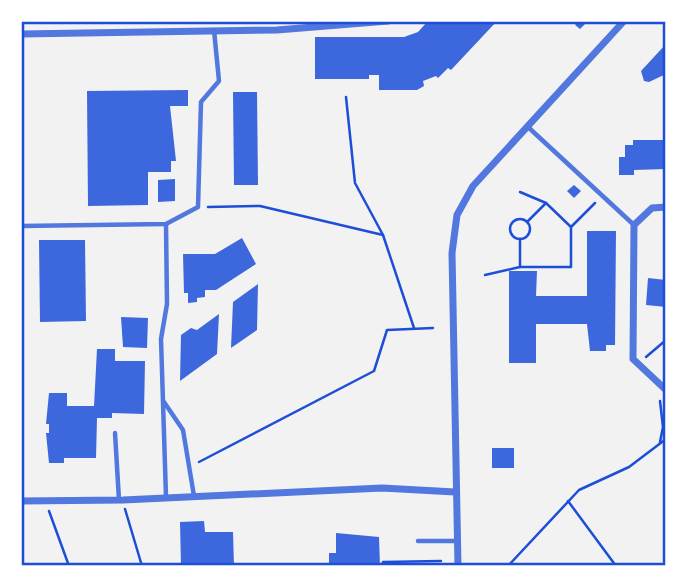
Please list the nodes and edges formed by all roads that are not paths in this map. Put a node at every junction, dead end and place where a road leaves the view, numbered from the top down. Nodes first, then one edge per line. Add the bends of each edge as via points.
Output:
1 (388, 21) edge
2 (624, 21) edge
3 (214, 30) junction
4 (21, 34) edge
5 (527, 126) junction
6 (666, 207) edge
7 (166, 224) junction
8 (634, 225) junction
9 (21, 226) edge
10 (663, 387) edge
11 (163, 400) junction
12 (115, 433) dead end
13 (455, 492) junction
14 (194, 496) junction
15 (166, 497) junction
16 (121, 500) junction
17 (21, 501) edge
18 (418, 541) dead end
19 (457, 541) junction
20 (458, 566) edge

1 - 3 street
2 - 5 street
3 - 4 street
3 - 7 lane via 219,81 201,102 198,207
5 - 8 lane
5 - 13 street via 473,186 457,215
6 - 8 street via 652,208
7 - 9 lane
7 - 11 lane
8 - 10 street via 634,359
11 - 14 lane via 183,430
11 - 15 lane
12 - 16 lane
13 - 14 street via 382,488
13 - 19 street
14 - 15 street
15 - 16 street
16 - 17 street
18 - 19 lane
19 - 20 street

